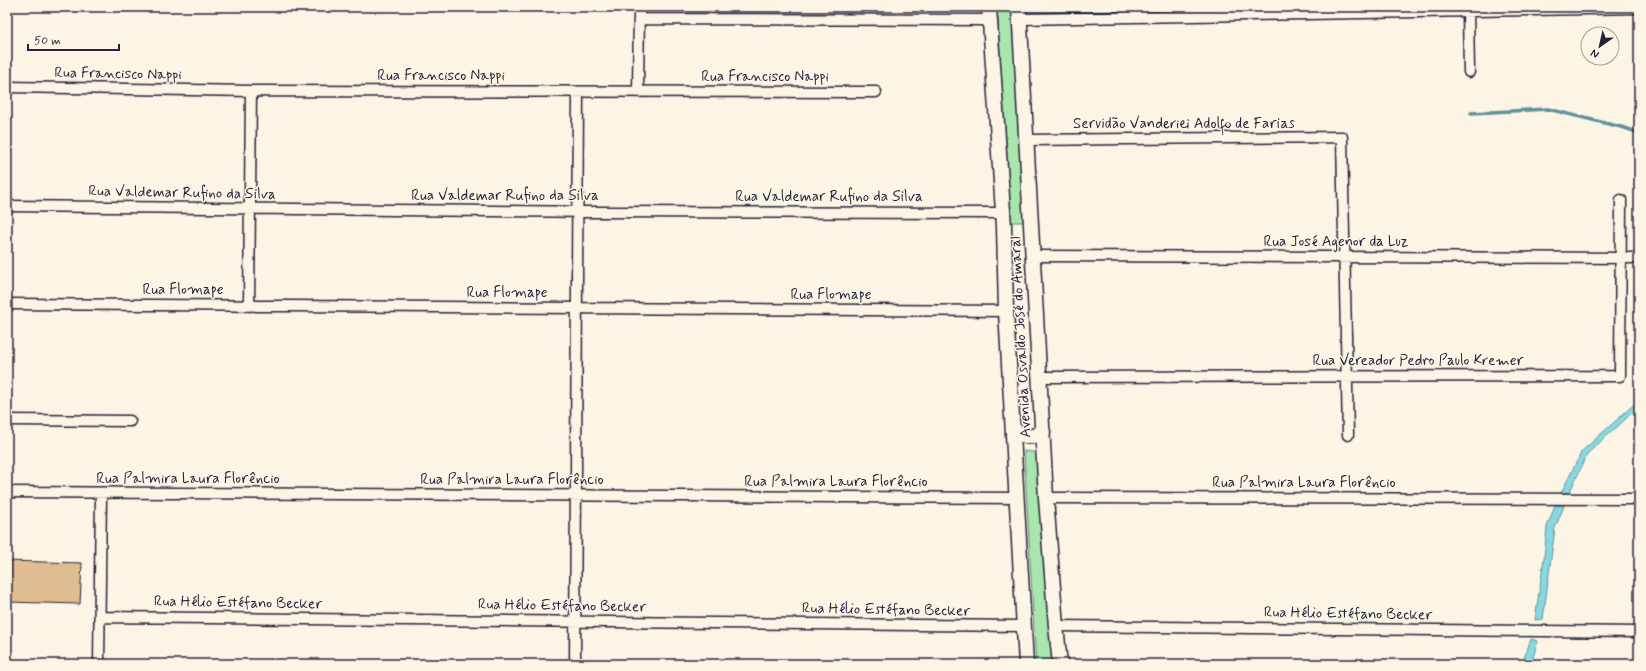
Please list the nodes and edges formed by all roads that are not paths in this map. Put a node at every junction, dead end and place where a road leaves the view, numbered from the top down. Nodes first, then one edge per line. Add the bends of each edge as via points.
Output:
1 (639, 7) edge
2 (1639, 8) edge
3 (1468, 10) junction
4 (989, 13) edge
5 (1019, 13) edge
6 (638, 19) junction
7 (1469, 72) dead end
8 (7, 87) edge
9 (251, 91) junction
10 (578, 92) junction
11 (638, 92) junction
12 (876, 92) dead end
13 (1027, 140) junction
14 (1621, 200) dead end
15 (7, 206) edge
16 (250, 209) junction
17 (578, 212) junction
18 (1004, 213) junction
19 (1034, 256) junction
20 (1344, 258) junction
21 (1620, 258) junction
22 (1639, 258) edge
23 (7, 304) edge
24 (249, 306) junction
25 (577, 308) junction
26 (1006, 311) junction
27 (1347, 376) junction
28 (1040, 377) junction
29 (7, 420) edge
30 (130, 421) dead end
31 (1013, 427) junction
32 (1043, 432) junction
33 (1348, 434) dead end
34 (7, 492) edge
35 (101, 494) junction
36 (576, 496) junction
37 (1017, 498) junction
38 (1046, 498) junction
39 (1639, 499) edge
40 (100, 617) junction
41 (575, 621) junction
42 (1024, 626) junction
43 (1056, 626) junction
44 (1639, 632) edge
45 (99, 664) edge
46 (575, 664) edge
47 (1026, 664) edge
48 (1060, 664) edge

1 - 6 street
2 - 3 street
3 - 5 street
3 - 7 street
4 - 6 street
4 - 18 main road, Avenida Osvaldo José do Amaral
5 - 13 main road, Avenida Osvaldo José do Amaral
6 - 11 street
8 - 9 street, Rua Francisco Nappi
9 - 10 street, Rua Francisco Nappi
9 - 16 street
10 - 11 street, Rua Francisco Nappi
10 - 17 street
11 - 12 street, Rua Francisco Nappi
13 - 19 main road, Avenida Osvaldo José do Amaral
13 - 20 street, Servidão Vanderiei Adolfo de Farias via 1342,138
14 - 21 street, Rua Vereador Pedro Paulo Kremer
15 - 16 street, Rua Valdemar Rufino da Silva
16 - 17 street, Rua Valdemar Rufino da Silva
16 - 24 street
17 - 18 street, Rua Valdemar Rufino da Silva
17 - 25 street
18 - 26 main road, Avenida Osvaldo José do Amaral
19 - 20 street, Rua José Agenor da Luz
19 - 28 main road, Avenida Osvaldo José do Amaral
20 - 21 street, Rua José Agenor da Luz
20 - 27 street
21 - 22 street, Rua José Agenor da Luz
21 - 27 street, Rua Vereador Pedro Paulo Kremer via 1620,376
23 - 24 street, Rua Flomape
24 - 25 street, Rua Flomape
25 - 26 street, Rua Flomape
25 - 36 street
26 - 31 main road, Avenida Osvaldo José do Amaral
27 - 28 street, Rua Vereador Pedro Paulo Kremer
27 - 33 street
28 - 32 main road, Avenida Osvaldo José do Amaral
29 - 30 street
31 - 32 main road via 1027,437
31 - 37 main road, Avenida Osvaldo José do Amaral
32 - 38 main road, Avenida Osvaldo José do Amaral
34 - 35 street, Rua Palmira Laura Florêncio
35 - 36 street, Rua Palmira Laura Florêncio
35 - 40 street
36 - 37 street, Rua Palmira Laura Florêncio
36 - 41 street
37 - 42 main road, Avenida Osvaldo José do Amaral
38 - 39 street, Rua Palmira Laura Florêncio
38 - 43 main road, Avenida Osvaldo José do Amaral
40 - 41 street, Rua Hélio Estéfano Becker
40 - 45 street
41 - 42 street, Rua Hélio Estéfano Becker
41 - 46 street
42 - 47 main road, Avenida Osvaldo José do Amaral
43 - 44 street, Rua Hélio Estéfano Becker
43 - 48 main road, Avenida Osvaldo José do Amaral

